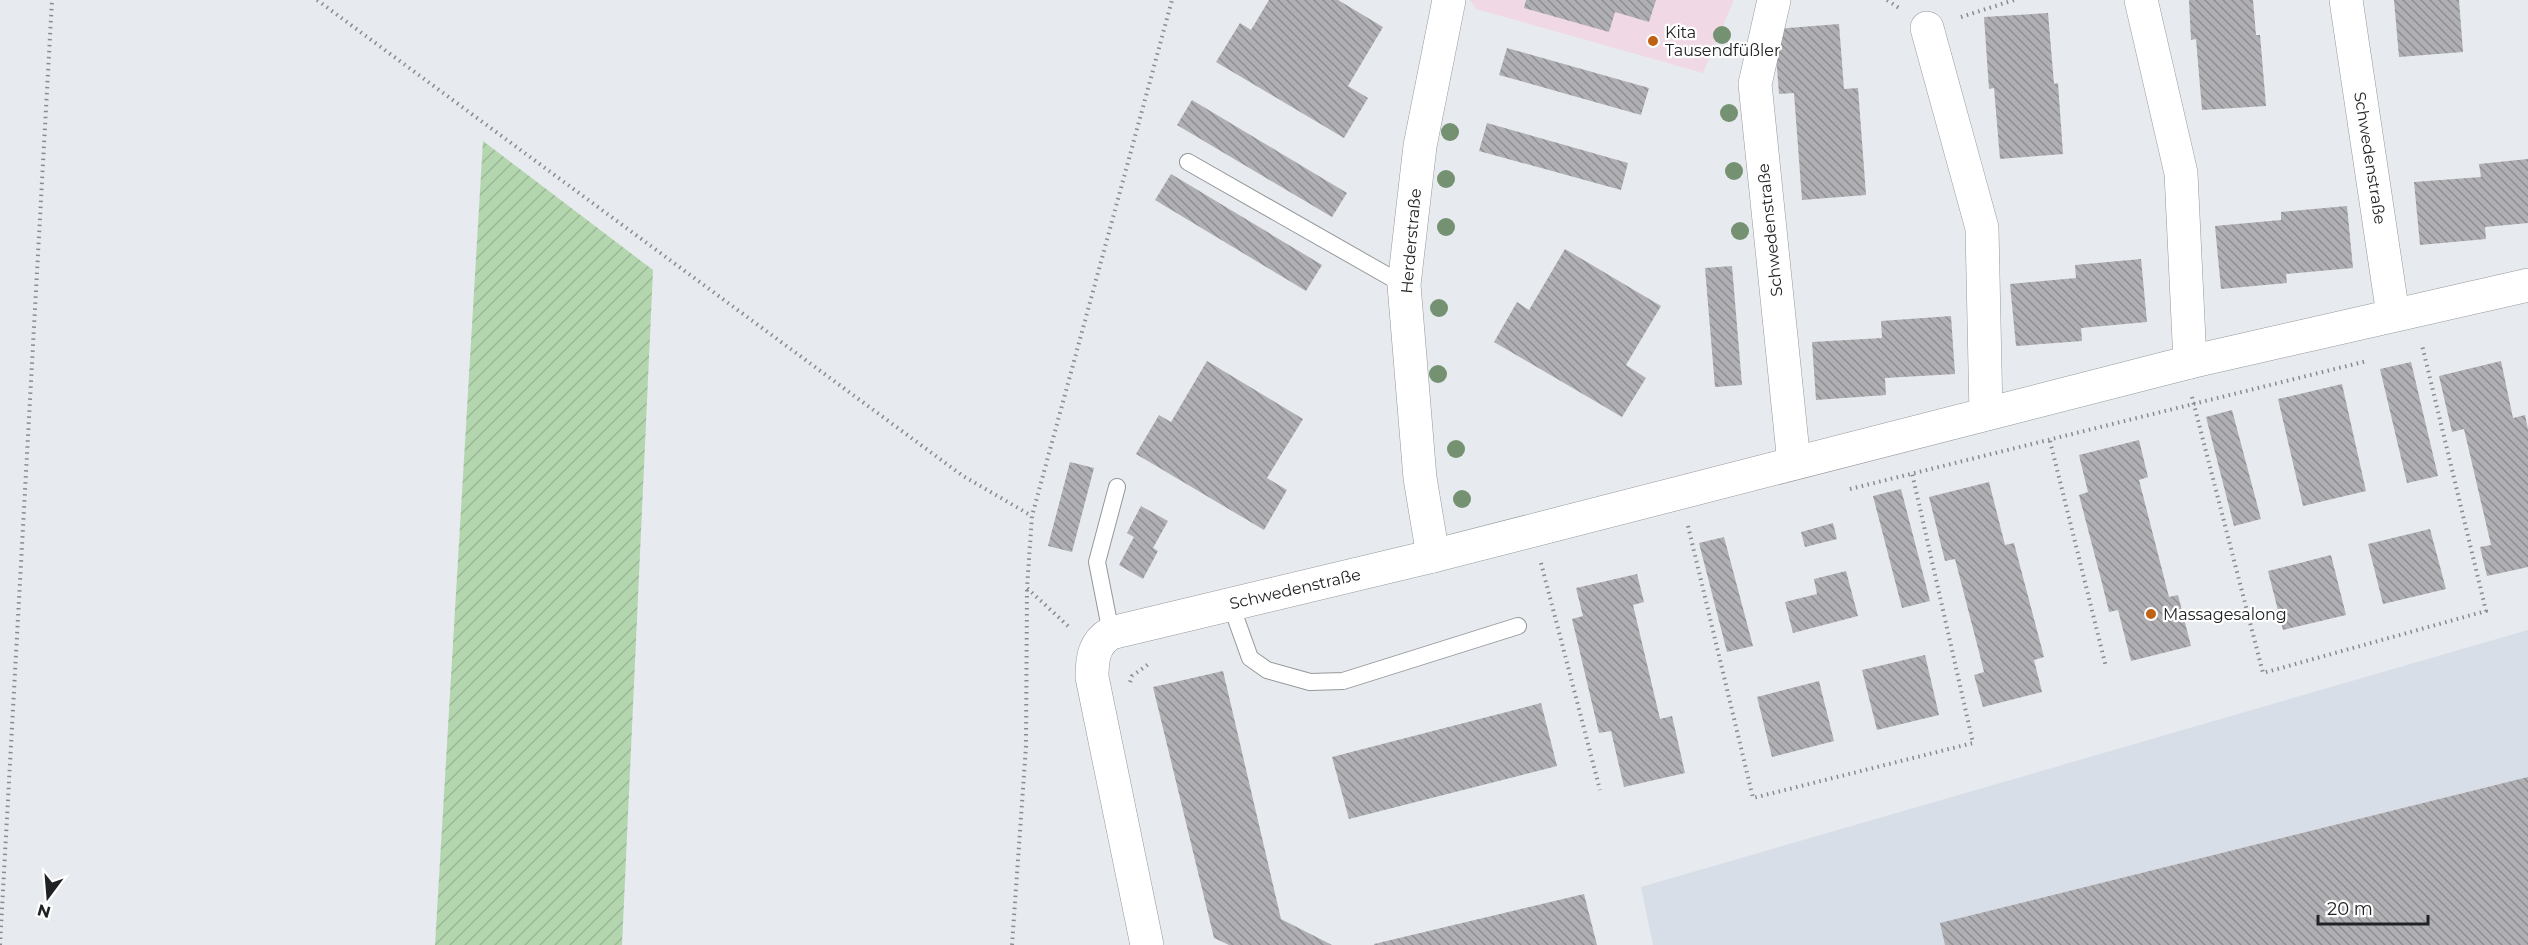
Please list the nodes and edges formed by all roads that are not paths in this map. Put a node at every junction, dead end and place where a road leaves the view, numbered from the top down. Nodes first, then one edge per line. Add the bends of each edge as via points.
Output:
1 (1449, 0) edge
2 (1774, 0) edge
3 (2141, 0) edge
4 (2346, 0) edge
5 (1927, 28) dead end
6 (1188, 162) dead end
7 (1404, 285) junction
8 (2528, 285) edge
9 (2404, 313) junction
10 (2186, 363) junction
11 (1986, 414) junction
12 (1794, 463) junction
13 (1117, 487) dead end
14 (1434, 556) junction
15 (1231, 605) junction
16 (1518, 626) dead end
17 (1103, 642) junction
18 (1147, 945) edge

1 - 7 street, Herderstraße via 1420,146
2 - 12 street, Schwedenstraße via 1755,84
3 - 10 street via 2181,173
4 - 9 street, Schwedenstraße
5 - 11 street via 1982,228
6 - 7 lane
7 - 14 street, Herderstraße via 1420,478
8 - 9 street, Schwedenstraße
9 - 10 street, Schwedenstraße
10 - 11 street, Schwedenstraße
11 - 12 street, Schwedenstraße
12 - 14 street, Schwedenstraße
13 - 17 lane via 1097,562
14 - 15 street, Schwedenstraße
15 - 16 lane via 1250,658 1266,670 1310,682 1343,681
15 - 17 street, Schwedenstraße
17 - 18 street via 1092,662 1092,677

